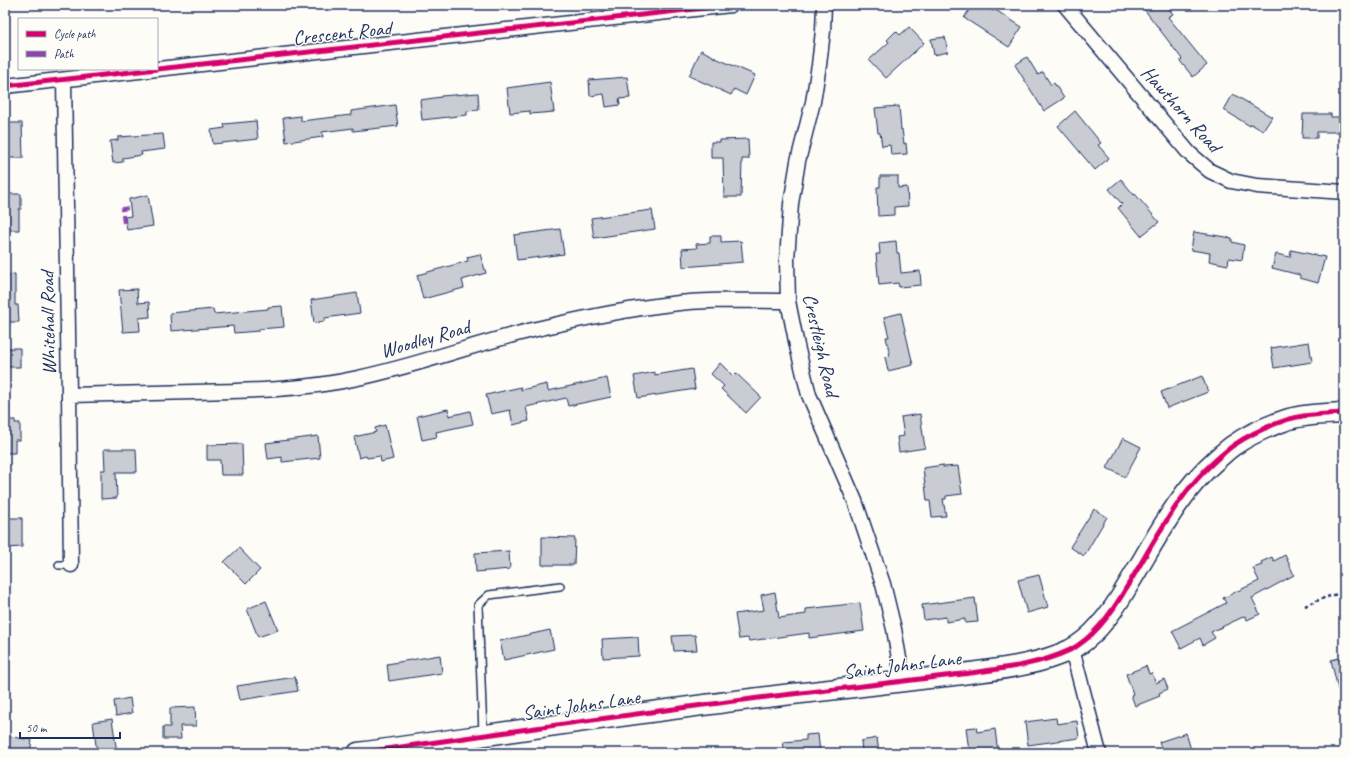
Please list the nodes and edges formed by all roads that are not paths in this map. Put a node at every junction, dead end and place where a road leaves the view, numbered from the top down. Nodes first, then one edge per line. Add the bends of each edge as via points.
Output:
1 (731, 5) edge
2 (824, 5) edge
3 (1065, 5) edge
4 (158, 69) edge
5 (153, 70) edge
6 (64, 80) junction
7 (5, 86) edge
8 (1344, 192) edge
9 (788, 301) junction
10 (69, 395) junction
11 (1344, 413) edge
12 (65, 565) dead end
13 (560, 586) dead end
14 (1072, 649) junction
15 (903, 682) junction
16 (483, 736) junction
17 (358, 753) edge
18 (1099, 753) edge

1 - 4 street, Crescent Road
2 - 9 street, Crestleigh Road via 813,102 798,161 791,204 787,259
3 - 8 street, Hawthorn Road via 1189,153 1210,170 1231,181 1257,186
5 - 6 street, Crescent Road
6 - 7 street, Crescent Road
6 - 10 street, Whitehall Road
9 - 10 street, Woodley Road via 672,304 614,312 500,338 416,364 303,387 251,392
9 - 15 street, Crestleigh Road via 809,395 855,501 883,584
10 - 12 street, Whitehall Road
11 - 14 street, Saint Johns Lane via 1291,419 1257,432 1233,445 1189,487 1111,612
13 - 16 lane via 489,595 478,605
14 - 15 street, Saint Johns Lane via 1023,665
14 - 18 street
15 - 16 street, Saint Johns Lane via 687,706
16 - 17 street, Saint Johns Lane

